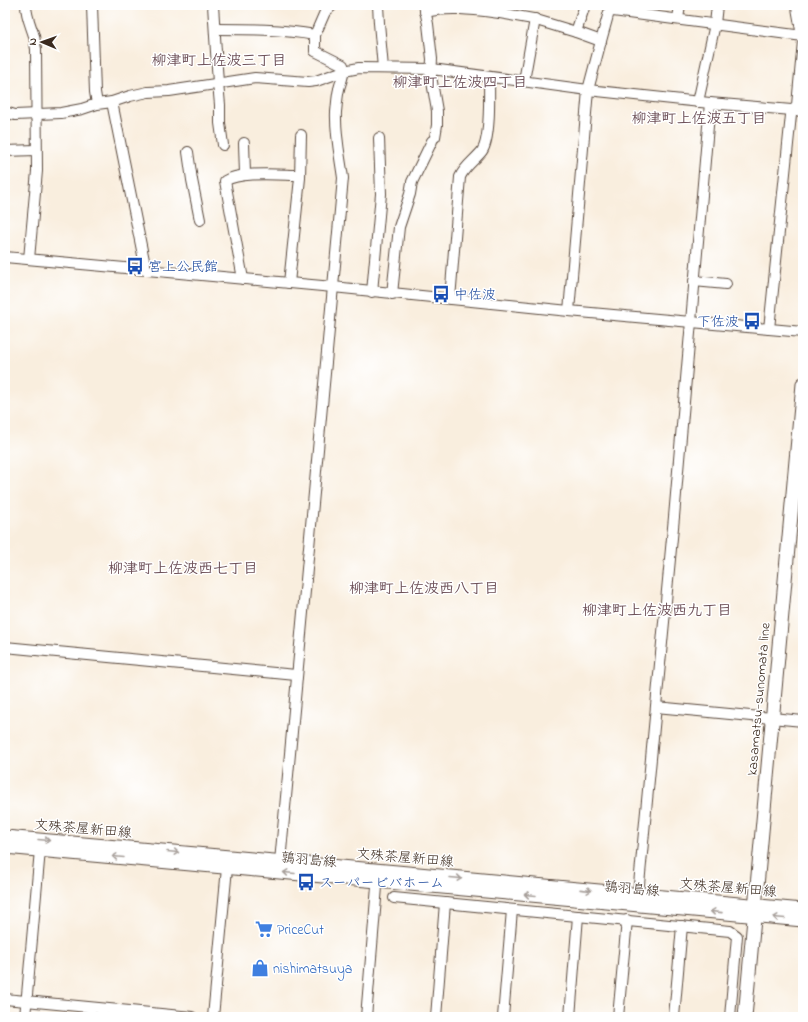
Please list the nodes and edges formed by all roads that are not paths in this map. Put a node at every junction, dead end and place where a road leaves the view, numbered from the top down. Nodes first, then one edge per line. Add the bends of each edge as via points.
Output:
1 (26, 5) edge
2 (92, 5) edge
3 (213, 5) edge
4 (333, 5) edge
5 (378, 5) edge
6 (585, 5) edge
7 (680, 5) edge
8 (717, 5) edge
9 (798, 5) edge
10 (425, 8) edge
11 (501, 9) edge
12 (535, 19) junction
13 (678, 19) junction
14 (715, 24) junction
15 (215, 29) junction
16 (576, 32) junction
17 (803, 34) edge
18 (315, 36) junction
19 (601, 41) junction
20 (803, 41) edge
21 (383, 68) junction
22 (432, 69) junction
23 (344, 71) junction
24 (489, 77) junction
25 (524, 81) junction
26 (218, 83) junction
27 (588, 90) junction
28 (112, 102) junction
29 (698, 102) junction
30 (710, 103) junction
31 (97, 104) junction
32 (798, 111) edge
33 (5, 112) edge
34 (36, 114) junction
35 (301, 135) dead end
36 (379, 138) dead end
37 (244, 143) dead end
38 (223, 145) dead end
39 (36, 150) junction
40 (5, 151) edge
41 (188, 152) dead end
42 (245, 174) junction
43 (300, 175) junction
44 (200, 220) dead end
45 (5, 257) edge
46 (29, 260) junction
47 (146, 270) junction
48 (243, 279) junction
49 (694, 281) junction
50 (289, 284) junction
51 (726, 284) dead end
52 (333, 288) junction
53 (372, 292) junction
54 (392, 294) junction
55 (450, 300) junction
56 (568, 311) junction
57 (691, 322) junction
58 (769, 329) junction
59 (803, 332) edge
60 (803, 384) edge
61 (5, 647) edge
62 (296, 675) junction
63 (656, 707) junction
64 (773, 718) junction
65 (803, 720) edge
66 (5, 837) edge
67 (5, 847) edge
68 (40, 850) junction
69 (280, 862) junction
70 (227, 868) junction
71 (378, 876) junction
72 (638, 895) junction
73 (394, 898) dead end
74 (446, 903) junction
75 (512, 910) junction
76 (803, 910) edge
77 (755, 911) junction
78 (578, 916) junction
79 (627, 920) junction
80 (803, 920) edge
81 (682, 926) junction
82 (5, 999) edge
83 (26, 1000) junction
84 (143, 1015) edge
85 (25, 1017) edge
86 (192, 1017) edge
87 (212, 1017) edge
88 (366, 1017) edge
89 (436, 1017) edge
90 (503, 1017) edge
91 (570, 1017) edge
92 (618, 1017) edge
93 (674, 1017) edge
94 (730, 1017) edge
95 (745, 1017) edge

1 - 34 street via 35,38
2 - 31 street
3 - 15 street
4 - 18 street via 325,12
5 - 21 street
6 - 16 street
7 - 13 street
8 - 14 street
9 - 17 main road
10 - 11 street
10 - 22 street
11 - 12 street
12 - 16 street
12 - 25 street
13 - 14 street
13 - 19 street via 613,11 610,12
14 - 17 street
14 - 29 street
15 - 18 street via 259,29
15 - 26 street
16 - 19 street
18 - 23 street via 315,51 343,65
19 - 27 street
20 - 32 street
21 - 22 street
21 - 23 street
22 - 24 street
22 - 54 street via 437,125 434,139 412,182 399,227
23 - 26 street via 316,81 255,78
23 - 52 street via 336,111 342,178
24 - 25 street
24 - 55 street via 489,111 485,144 460,177
25 - 27 street
26 - 28 street via 148,92
26 - 38 street
27 - 29 street
27 - 56 street
28 - 31 street
28 - 47 street
29 - 30 street
30 - 32 street
30 - 49 street
31 - 34 street via 61,113
32 - 58 street via 791,115
33 - 34 street via 15,115
34 - 39 street
35 - 43 street
36 - 53 street via 381,194
37 - 42 street
39 - 40 street
39 - 46 street via 37,171
41 - 44 street
42 - 43 street
42 - 48 street via 225,181
43 - 50 street
45 - 46 street
46 - 47 street
47 - 48 street
48 - 50 street
49 - 51 street
49 - 57 street
50 - 52 street
52 - 53 street
52 - 62 street
53 - 54 street
54 - 55 street
55 - 56 street
56 - 57 street
57 - 58 street
57 - 63 street
58 - 59 street
60 - 64 main road, kasamatsu-sunomata line
61 - 62 street
62 - 69 street
63 - 64 street
63 - 72 street
64 - 65 street
64 - 77 main road, kasamatsu-sunomata line
66 -> 69 main road, 文殊茶屋新田線
67 - 68 main road, 鶉羽島線
70 -> 68 main road, 鶉羽島線
68 - 83 street
69 - 71 main road, 文殊茶屋新田線
71 -> 70 main road, 鶉羽島線
70 - 87 street
71 -> 72 main road, 文殊茶屋新田線
77 -> 71 main road, 鶉羽島線 via 638,904
71 - 88 street
72 - 77 main road, 文殊茶屋新田線
73 - 74 street
74 - 75 street
74 - 89 street
75 - 78 street
75 - 90 street
76 - 77 main road, 文殊茶屋新田線
80 -> 77 main road
77 - 95 main road, kasamatsu-sunomata line
78 - 79 street
78 - 91 street
79 - 81 street
79 - 92 street
81 - 93 street
81 - 94 street via 730,931 737,936
82 - 83 street
83 - 84 street
83 - 85 street
84 - 86 street

